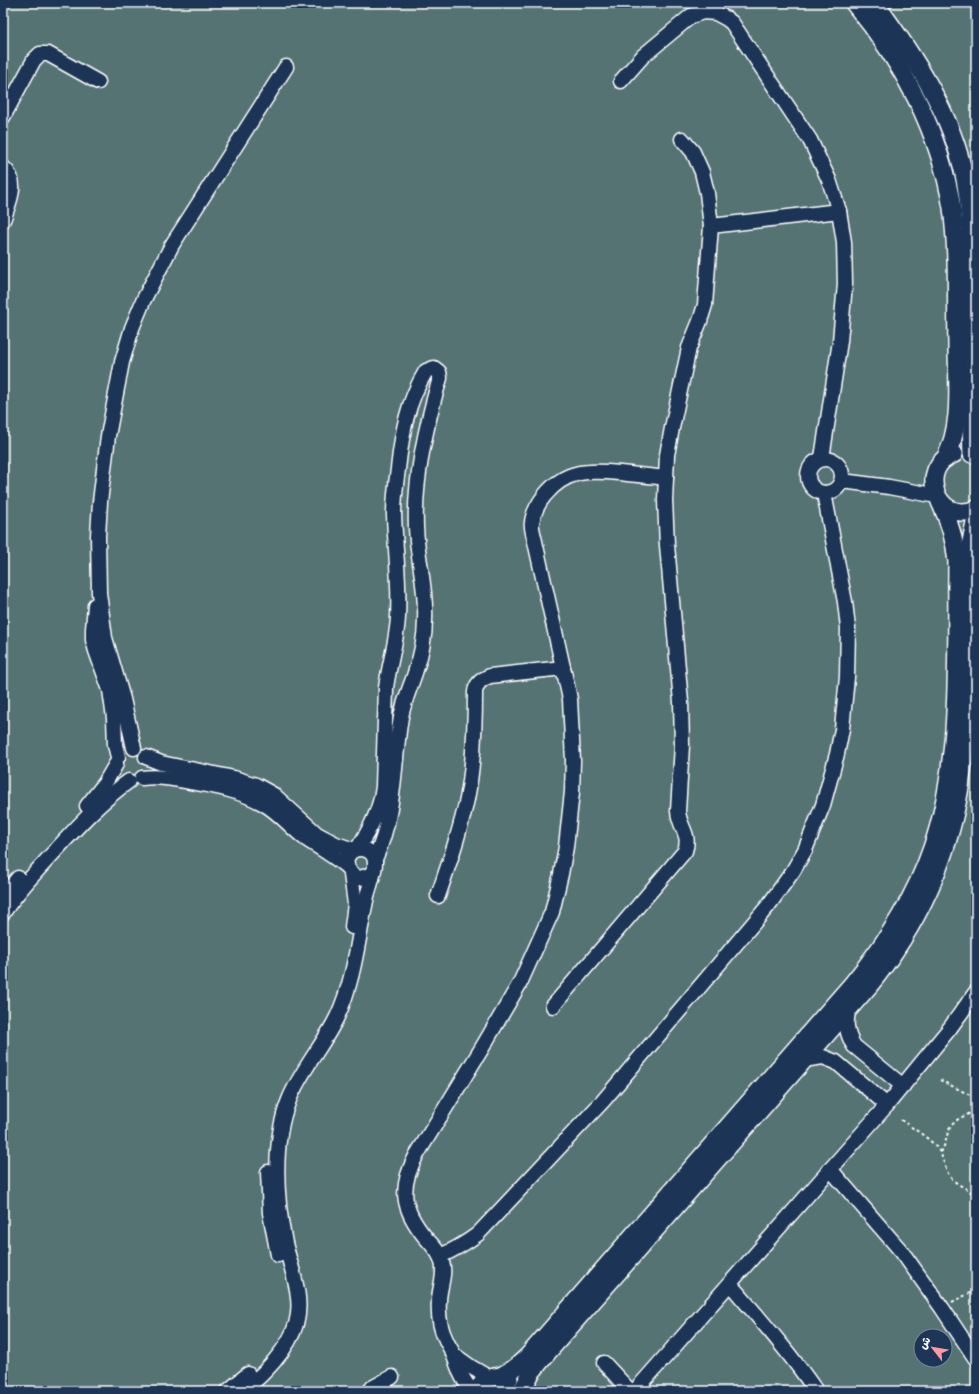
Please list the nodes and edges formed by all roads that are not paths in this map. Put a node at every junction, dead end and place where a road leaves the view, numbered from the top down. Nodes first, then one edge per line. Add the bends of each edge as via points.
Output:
1 (854, 3) edge
2 (875, 3) edge
3 (286, 67) dead end
4 (620, 81) dead end
5 (98, 82) dead end
6 (3, 117) edge
7 (682, 139) dead end
8 (3, 167) edge
9 (839, 211) junction
10 (3, 220) edge
11 (711, 226) junction
12 (974, 454) edge
13 (822, 458) junction
14 (945, 459) junction
15 (666, 478) junction
16 (842, 481) junction
17 (824, 493) junction
18 (939, 499) junction
19 (976, 509) edge
20 (976, 516) edge
21 (105, 659) junction
22 (563, 668) junction
23 (134, 748) junction
24 (146, 757) junction
25 (117, 761) junction
26 (135, 780) junction
27 (79, 820) junction
28 (356, 850) junction
29 (374, 865) junction
30 (349, 870) junction
31 (3, 896) edge
32 (438, 896) dead end
33 (3, 913) edge
34 (976, 993) edge
35 (553, 1006) dead end
36 (849, 1008) junction
37 (803, 1060) junction
38 (903, 1086) junction
39 (887, 1105) junction
40 (830, 1169) junction
41 (440, 1256) junction
42 (730, 1284) junction
43 (454, 1355) junction
44 (976, 1359) edge
45 (604, 1363) dead end
46 (392, 1377) dead end
47 (494, 1377) junction
48 (228, 1391) edge
49 (243, 1391) edge
50 (370, 1391) edge
51 (472, 1391) edge
52 (476, 1391) edge
53 (521, 1391) edge
54 (630, 1391) edge
55 (635, 1391) edge
56 (816, 1391) edge

1 - 14 street via 908,82 932,132 952,208 957,389 954,434
2 - 12 street via 904,43 929,85 950,131 965,178 972,237 974,389 971,438
3 - 21 street via 172,245 132,328 115,398 104,469 98,536 99,593
4 - 9 street via 643,56 691,16 709,12 722,15 732,23 810,140 829,180
5 - 6 street via 52,56 40,54 34,60
7 - 11 street via 693,152 702,172
8 - 10 street via 11,178 13,188
9 - 11 street
9 - 13 street via 844,242 845,284 840,341
11 - 15 street via 705,304 688,348 667,455
12 - 14 street via 958,453
13 - 16 street via 838,463
13 - 17 street via 809,468 808,480 814,489
14 - 18 street via 934,476
15 - 22 street via 584,471 572,474 556,484 536,509 532,522 534,537
15 - 35 street via 667,538 682,702 678,811 687,836 687,846
16 - 17 street via 833,492
16 - 18 street via 889,487
17 - 41 street via 845,602 848,628 847,677 837,754 823,805 805,850 768,906 603,1101 478,1234
18 - 19 street via 958,512
18 - 47 street via 955,544 956,677 953,728 947,787 939,827 925,867 906,907 882,947 838,1002 528,1357 516,1367
20 - 36 street via 971,542 966,732 959,788 949,835 934,879 915,919 894,954
21 - 23 street via 123,699
21 - 25 street via 114,718
22 - 32 street via 490,676 480,680 477,685 474,745 467,799
22 - 41 street via 570,699 572,792 566,847 552,912 520,983 416,1156 406,1179 404,1190 410,1214
23 - 24 street
23 - 25 street via 124,750
24 - 26 street via 148,770
24 - 28 street via 161,763 256,785 278,798 317,834 336,844
25 - 26 street via 116,769 120,777
25 - 27 street
26 - 27 street
26 - 30 street via 161,777 209,785 250,797 277,813 305,838 334,856
27 - 31 street via 22,873
27 - 33 street
28 - 29 street via 361,848 370,851
28 - 29 street via 369,832 382,797 386,688 398,620 394,512 404,429 409,405 419,382 426,371 434,368 439,372 440,378 421,455 416,505 417,545 425,605 424,639 401,716 391,804
28 - 30 street via 348,857
29 - 30 street via 370,875 360,878
29 - 49 street via 355,963 344,1000 329,1032 300,1076 286,1109 281,1130 278,1166 279,1203 284,1240 297,1293 296,1325 288,1342 274,1361
30 - 48 street via 355,894 354,914 348,955 339,989 328,1016 283,1096 271,1141 268,1172 270,1213 288,1294 289,1315 284,1332 273,1348
34 - 38 street
36 - 37 street
36 - 38 street via 846,1024 854,1046
37 - 39 street via 823,1057 836,1062
37 - 53 street via 548,1352 531,1373
38 - 39 street
39 - 40 street
40 - 42 street
40 - 44 street via 902,1252
41 - 43 street via 444,1274 439,1300 439,1318 445,1339
42 - 55 street
42 - 56 street via 802,1370
43 - 47 street via 471,1368
43 - 51 street via 460,1372
45 - 54 street
46 - 50 street
47 - 52 street via 480,1384
47 - 53 street via 510,1380

